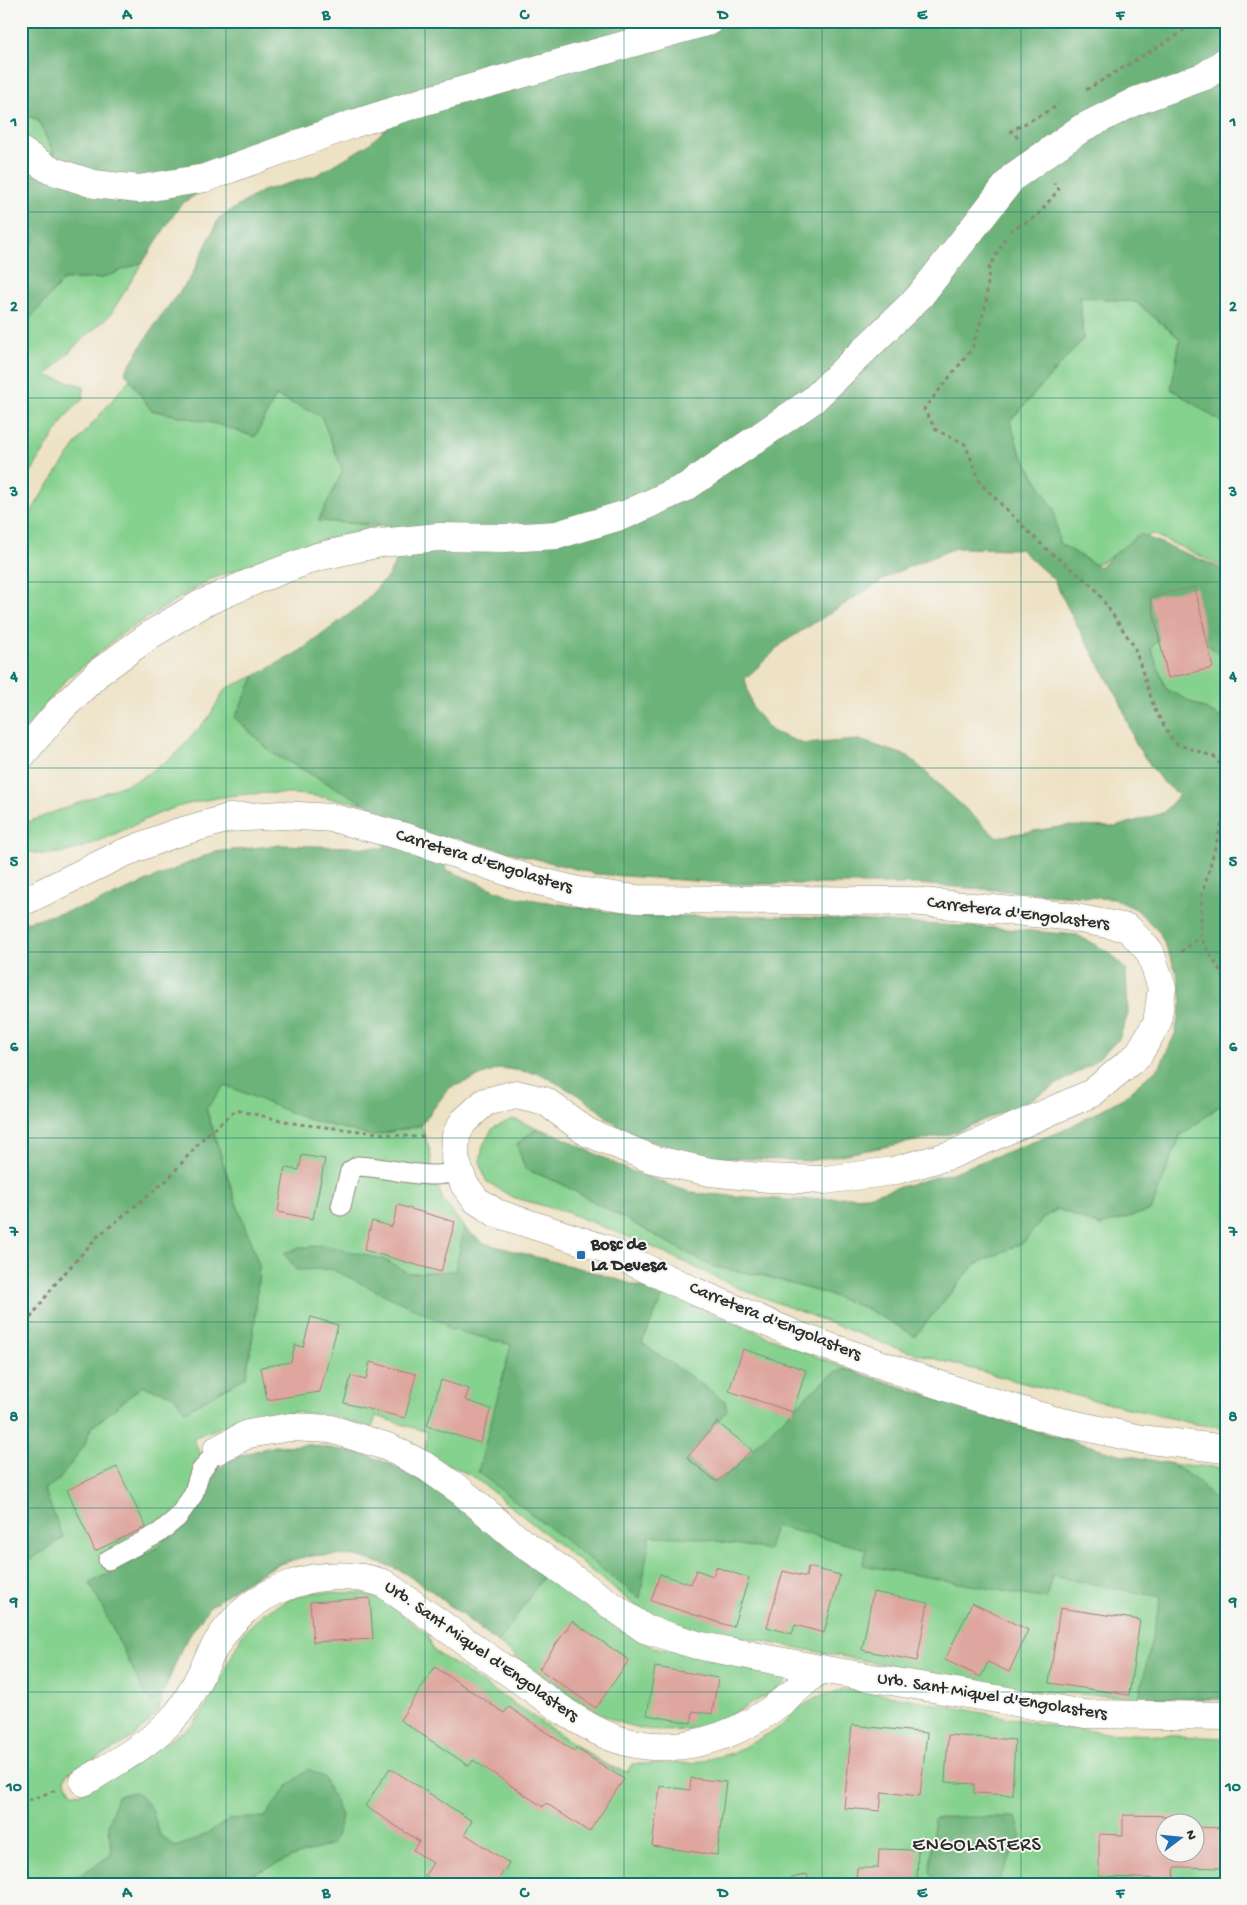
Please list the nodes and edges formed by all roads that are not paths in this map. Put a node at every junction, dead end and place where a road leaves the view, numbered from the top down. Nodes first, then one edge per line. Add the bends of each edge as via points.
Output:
1 (710, 21) edge
2 (1226, 61) edge
3 (21, 150) edge
4 (21, 756) edge
5 (21, 901) edge
6 (459, 1170) junction
7 (340, 1206) dead end
8 (217, 1450) joint
9 (1226, 1450) edge
10 (108, 1560) dead end
11 (820, 1669) junction
12 (1226, 1716) edge
13 (84, 1782) road end

1 - 3 street via 416,104 260,156 205,178 139,189 94,184 50,170
2 - 4 street via 1205,76 1136,101 1082,128 1014,177 919,297 813,400 686,487 627,514 557,535 380,543 317,557 261,578 202,604 150,635 98,673 59,711
5 - 6 street, Carretera d'Engolasters via 138,847 229,818 282,815 333,818 409,838 526,878 579,891 636,899 911,901 1065,916 1128,928 1150,952 1162,988 1157,1023 1138,1055 1092,1093 951,1155 892,1171 825,1180 710,1172 652,1159 587,1132 546,1101 516,1094 485,1102 463,1122 456,1134 455,1159
6 - 7 lane via 446,1175 358,1166 350,1171
6 - 9 street, Carretera d'Engolasters via 464,1184 476,1200 496,1213 603,1248 694,1291 802,1336 966,1394 1052,1420 1141,1439
8 - 10 lane via 200,1472 193,1495 178,1518 159,1533
8 - 11 street, Urb. Sant Miquel d'Engolasters via 248,1434 290,1427 331,1429 388,1448 427,1466 520,1541 645,1629 697,1644
11 - 12 street, Urb. Sant Miquel d'Engolasters via 1085,1714
11 - 13 street, Urb. Sant Miquel d'Engolasters via 769,1712 732,1731 682,1747 626,1742 565,1712 384,1583 347,1574 324,1576 282,1588 247,1609 220,1639 178,1713 150,1740

